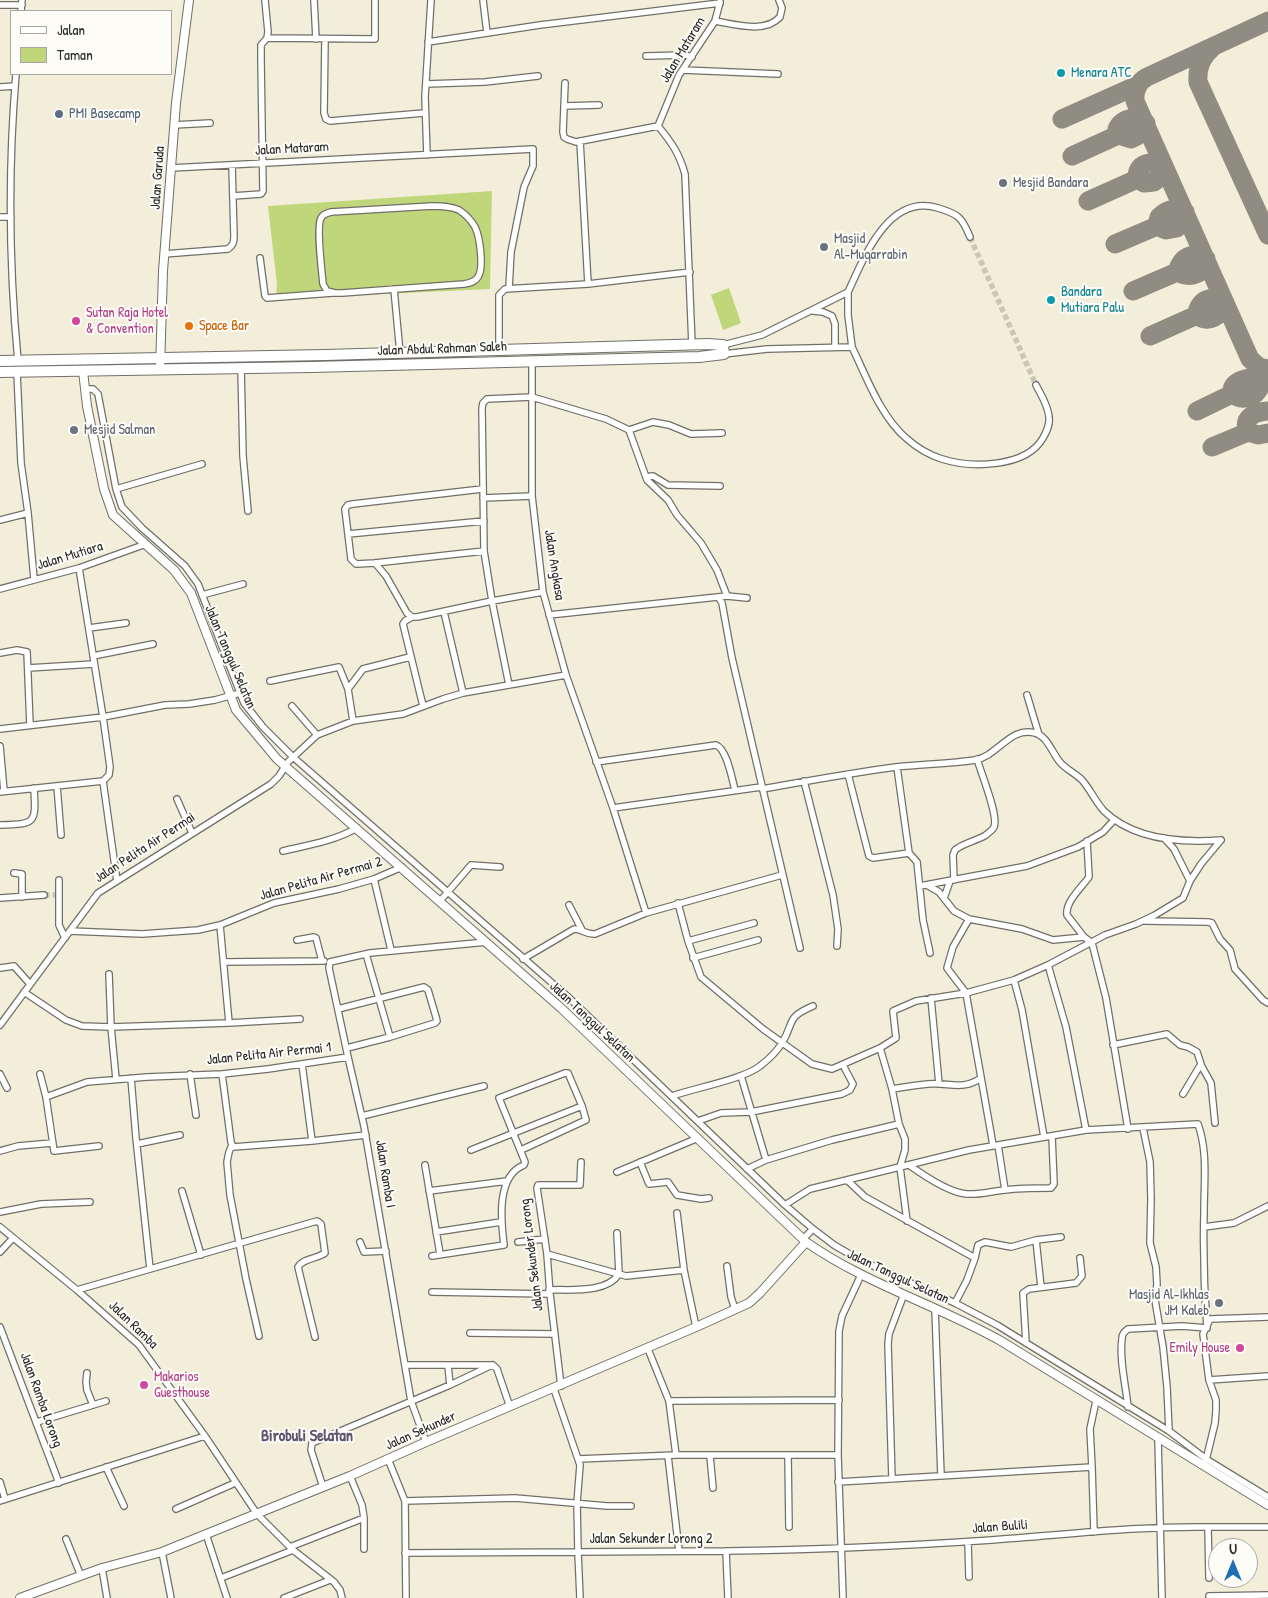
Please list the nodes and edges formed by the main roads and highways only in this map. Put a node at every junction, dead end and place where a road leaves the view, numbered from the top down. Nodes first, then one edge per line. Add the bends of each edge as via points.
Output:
1 (585, 348) junction
2 (325, 356) junction
3 (585, 360) junction
4 (0, 361) edge
5 (160, 364) junction
6 (326, 366) junction
7 (0, 372) edge

1 - 2 highway, Jalan Abdul Rahman Saleh
1 - 3 highway
1 - 3 highway, Jalan Abdul Rahman Saleh via 692,345 723,350 699,357
2 - 5 highway, Jalan Abdul Rahman Saleh
2 - 6 highway
3 - 6 highway, Jalan Abdul Rahman Saleh
4 - 5 highway, Jalan Abdul Rahman Saleh
5 - 6 highway, Jalan Abdul Rahman Saleh
5 - 7 highway, Jalan Abdul Rahman Saleh via 83,371

